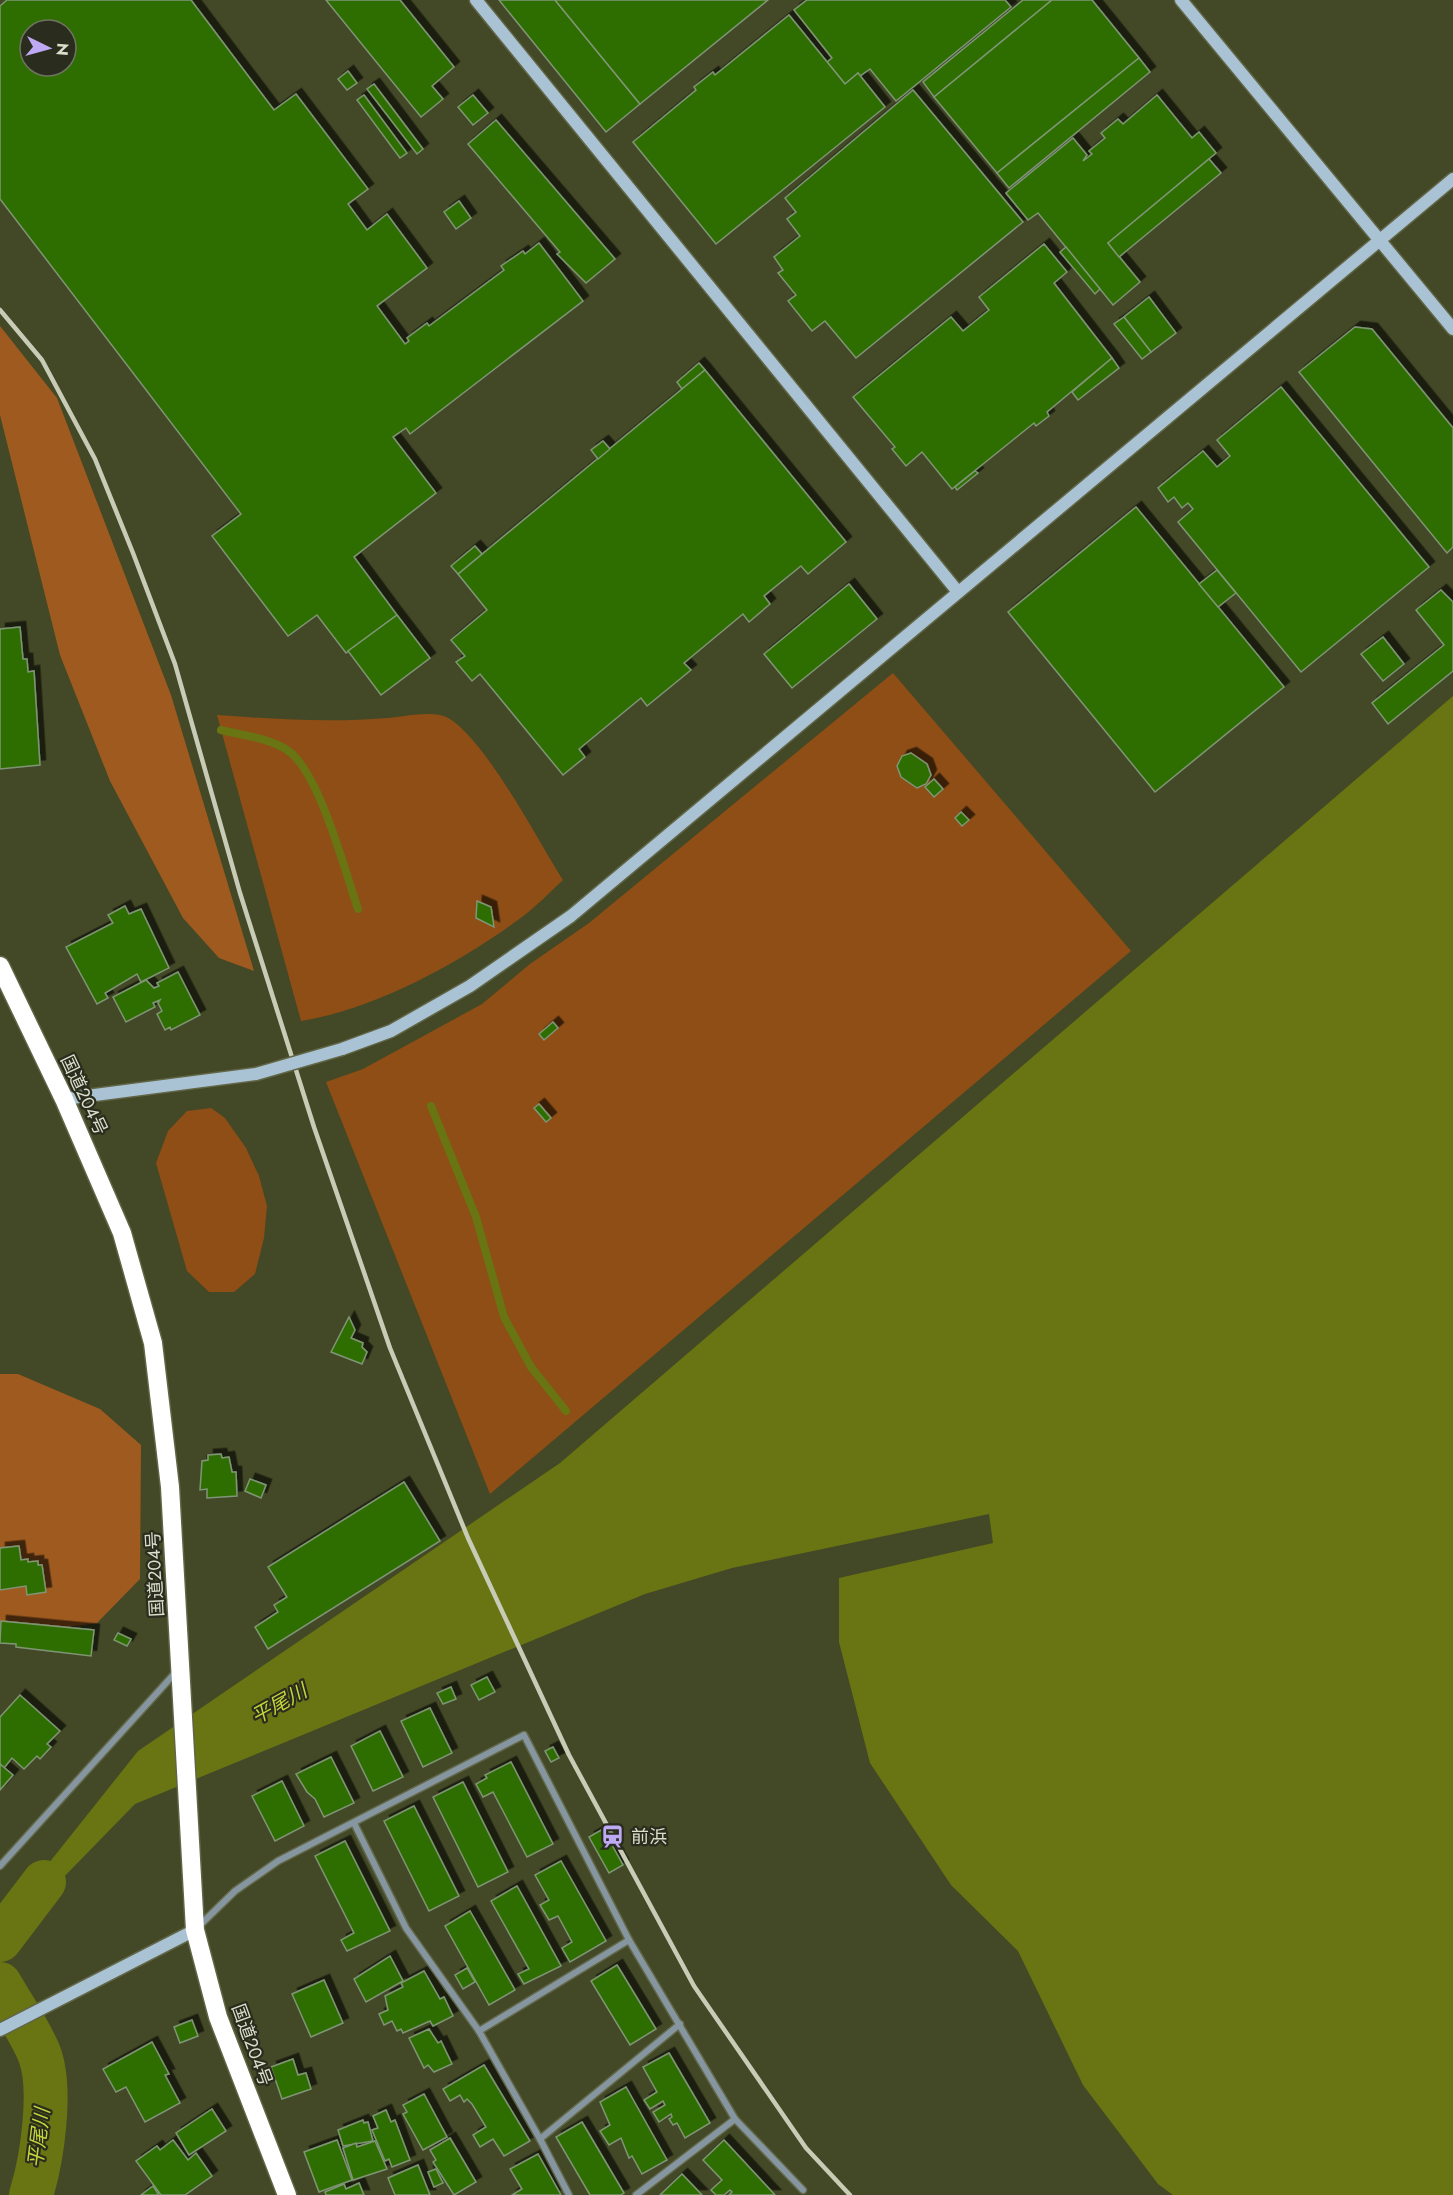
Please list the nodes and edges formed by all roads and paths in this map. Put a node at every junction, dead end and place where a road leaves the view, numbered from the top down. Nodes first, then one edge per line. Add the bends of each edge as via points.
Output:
1 (476, 0) edge
2 (1181, 0) edge
3 (1453, 179) edge
4 (1379, 240) junction
5 (1453, 329) edge
6 (958, 592) junction
7 (0, 966) edge
8 (64, 1099) junction
9 (180, 1667) junction
10 (354, 1823) junction
11 (0, 1866) edge
12 (195, 1930) junction
13 (629, 1940) junction
14 (680, 2024) junction
15 (0, 2030) edge
16 (479, 2031) junction
17 (735, 2119) junction
18 (540, 2139) junction
19 (803, 2190) dead end
20 (287, 2195) edge
21 (570, 2195) edge
22 (636, 2195) edge

1 - 6 street
2 - 4 street
3 - 4 street
4 - 5 street
4 - 6 street
6 - 8 street, bridge via 571,916 470,986 391,1031 256,1074
7 - 8 highway, 国道204号
8 - 9 highway, 国道204号 via 122,1233 153,1344 170,1487
9 - 11 street
9 - 12 highway, 国道204号
10 - 12 street via 278,1861 235,1891
10 - 13 street via 524,1735
10 - 16 street via 406,1928
12 - 15 street
12 - 20 highway, 国道204号 via 218,2017
13 - 14 street
13 - 16 street
14 - 17 street
14 - 18 street
16 - 18 street
17 - 19 street
17 - 22 street
18 - 21 street

